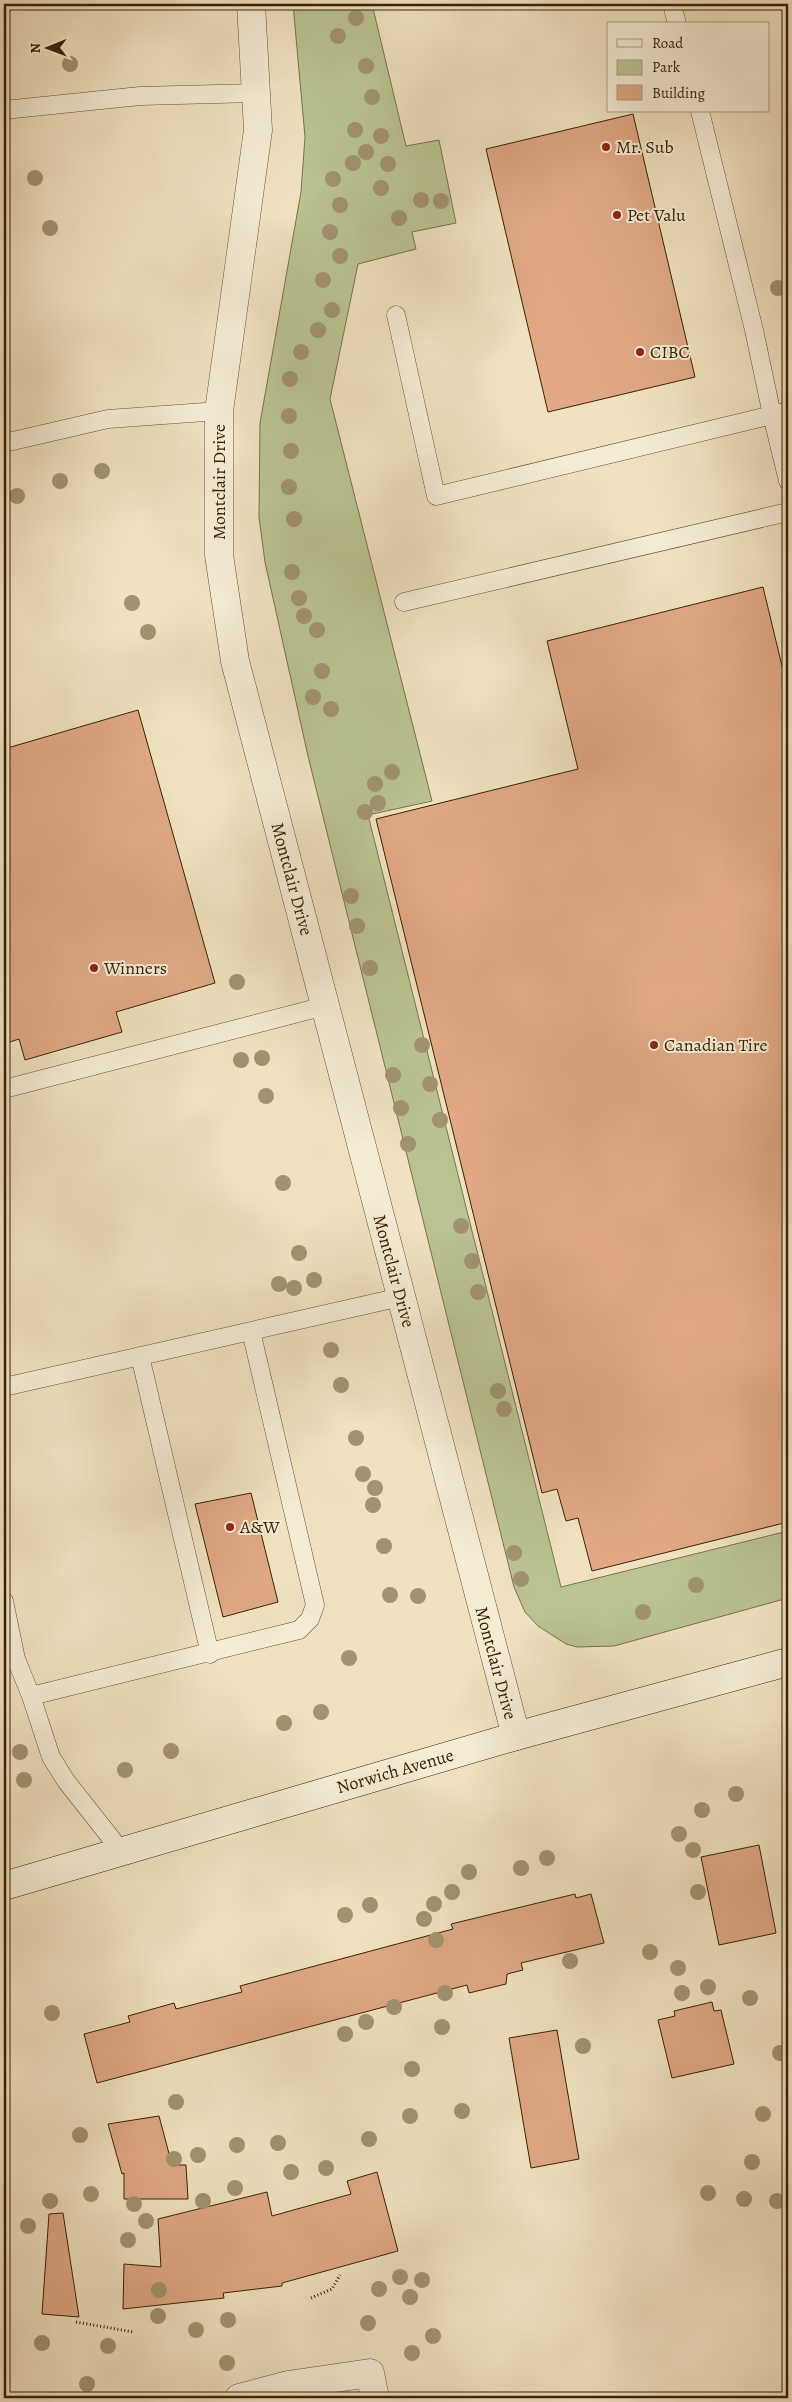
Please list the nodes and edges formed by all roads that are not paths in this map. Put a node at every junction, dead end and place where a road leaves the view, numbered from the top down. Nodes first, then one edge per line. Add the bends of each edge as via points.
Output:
1 (251, 4) edge
2 (672, 4) edge
3 (676, 22) edge
4 (256, 93) junction
5 (4, 110) edge
6 (700, 112) edge
7 (396, 315) dead end
8 (218, 411) junction
9 (780, 413) edge
10 (4, 443) edge
11 (788, 481) edge
12 (788, 512) edge
13 (404, 602) dead end
14 (325, 1006) junction
15 (4, 1089) edge
16 (401, 1297) junction
17 (250, 1331) junction
18 (140, 1356) junction
19 (4, 1387) edge
20 (4, 1601) edge
21 (210, 1654) junction
22 (788, 1662) edge
23 (31, 1696) junction
24 (516, 1736) junction
25 (122, 1852) junction
26 (4, 1886) edge
27 (238, 2398) edge
28 (375, 2398) edge

1 - 4 street, Montclair Drive
2 - 3 lane
4 - 5 lane via 140,96
4 - 8 street, Montclair Drive via 258,130
6 - 9 lane via 754,330
7 - 9 lane via 436,496
8 - 10 lane via 108,419
8 - 14 street, Montclair Drive via 219,555 235,661
9 - 11 lane
12 - 13 lane
14 - 15 lane
14 - 16 street, Montclair Drive
16 - 17 lane
16 - 24 street, Montclair Drive
17 - 18 lane
17 - 21 lane via 315,1605 310,1619 299,1630
18 - 19 lane
18 - 21 lane
20 - 23 lane via 16,1659
21 - 23 lane
22 - 24 street, Norwich Avenue
23 - 25 lane via 57,1769
24 - 25 street, Norwich Avenue
25 - 26 street, Norwich Avenue
27 - 28 street via 288,2385 370,2373

